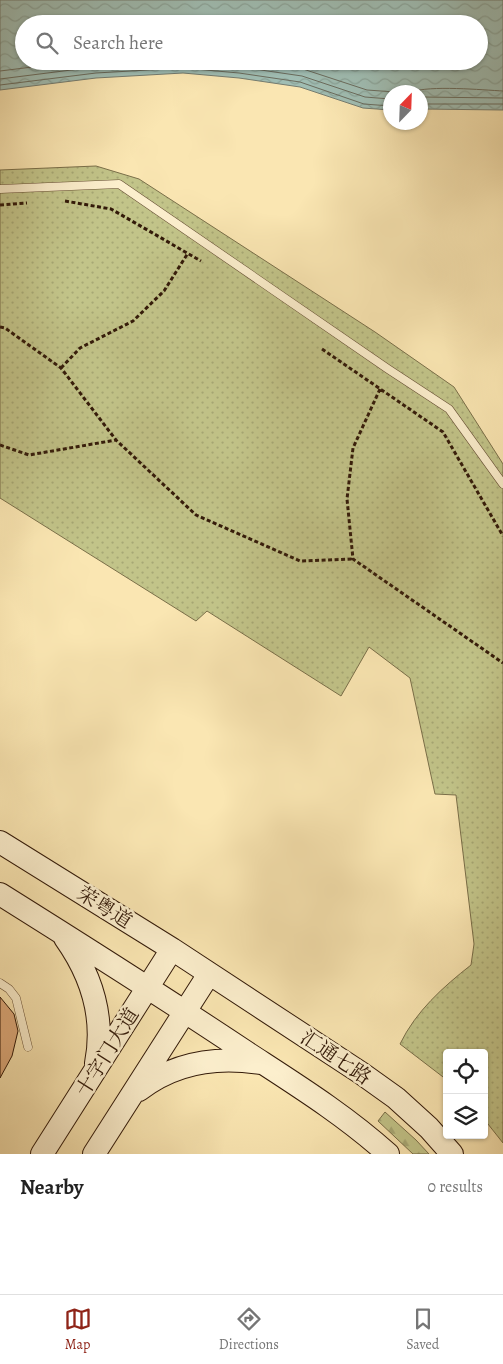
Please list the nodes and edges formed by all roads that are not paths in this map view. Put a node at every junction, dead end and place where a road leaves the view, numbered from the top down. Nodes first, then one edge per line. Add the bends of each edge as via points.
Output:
1 (0, 189) edge
2 (503, 484) edge
3 (0, 842) edge
4 (0, 894) edge
5 (60, 932) junction
6 (172, 950) junction
7 (208, 974) junction
8 (0, 984) edge
9 (148, 986) junction
10 (185, 1011) junction
11 (28, 1047) dead end
12 (264, 1064) junction
13 (95, 1071) junction
14 (132, 1095) junction
15 (42, 1154) edge
16 (94, 1154) edge
17 (388, 1154) edge
18 (452, 1154) edge

1 - 2 lane via 119,184 449,409
3 - 6 street, 荣粤道
4 - 5 street
5 - 9 street
5 - 13 street via 78,955 94,992 100,1031
6 - 7 street, 荣粤道
6 - 9 street, 十字门大道
7 - 10 street
7 - 18 street, 汇通七路 via 396,1098
8 - 11 lane via 16,998
9 - 10 street
9 - 13 street, 十字门大道
10 - 12 street
10 - 14 street
12 - 14 street via 224,1060 193,1064 166,1073
12 - 17 street via 359,1128
13 - 15 street, 十字门大道
14 - 16 street

